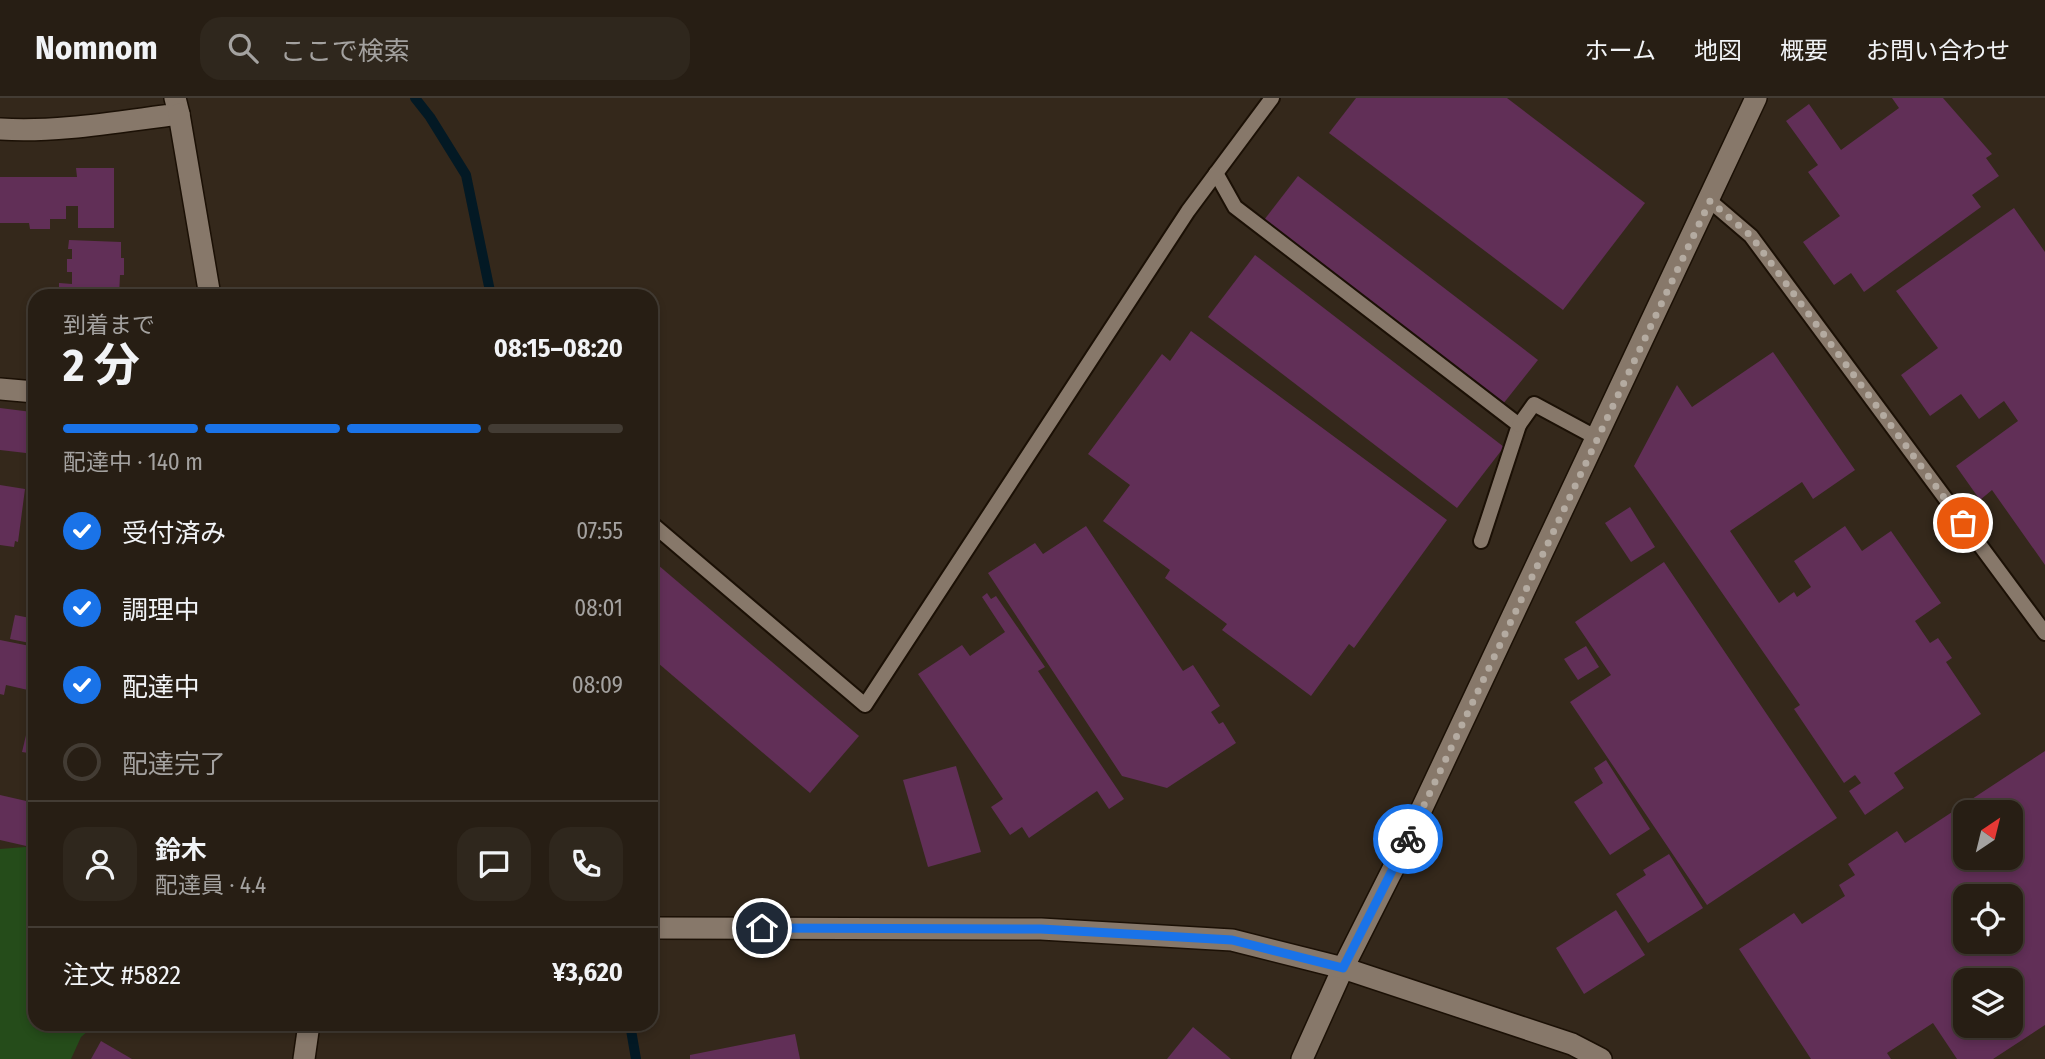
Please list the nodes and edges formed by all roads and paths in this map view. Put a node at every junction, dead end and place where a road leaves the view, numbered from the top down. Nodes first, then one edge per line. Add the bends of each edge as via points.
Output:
1 (1272, 98) edge
2 (1756, 98) edge
3 (177, 106) edge
4 (0, 129) edge
5 (1216, 173) junction
6 (1710, 201) junction
7 (209, 289) edge
8 (0, 389) edge
9 (28, 391) edge
10 (1520, 425) junction
11 (1597, 438) junction
12 (658, 529) edge
13 (1481, 541) dead end
14 (2045, 634) edge
15 (658, 928) edge
16 (1343, 968) junction
17 (308, 1031) edge
18 (304, 1059) edge
19 (1302, 1059) edge
20 (1601, 1059) edge

1 - 5 lane
2 - 6 street
3 - 4 street via 60,127
3 - 7 street
5 - 10 lane via 1234,207
5 - 12 lane via 865,705
6 - 11 street
6 - 14 lane via 1751,236
8 - 9 street
10 - 11 lane via 1534,404
10 - 13 lane
11 - 16 street
15 - 16 street via 1041,929 1232,940
16 - 19 street
16 - 20 street via 1572,1044
17 - 18 street

